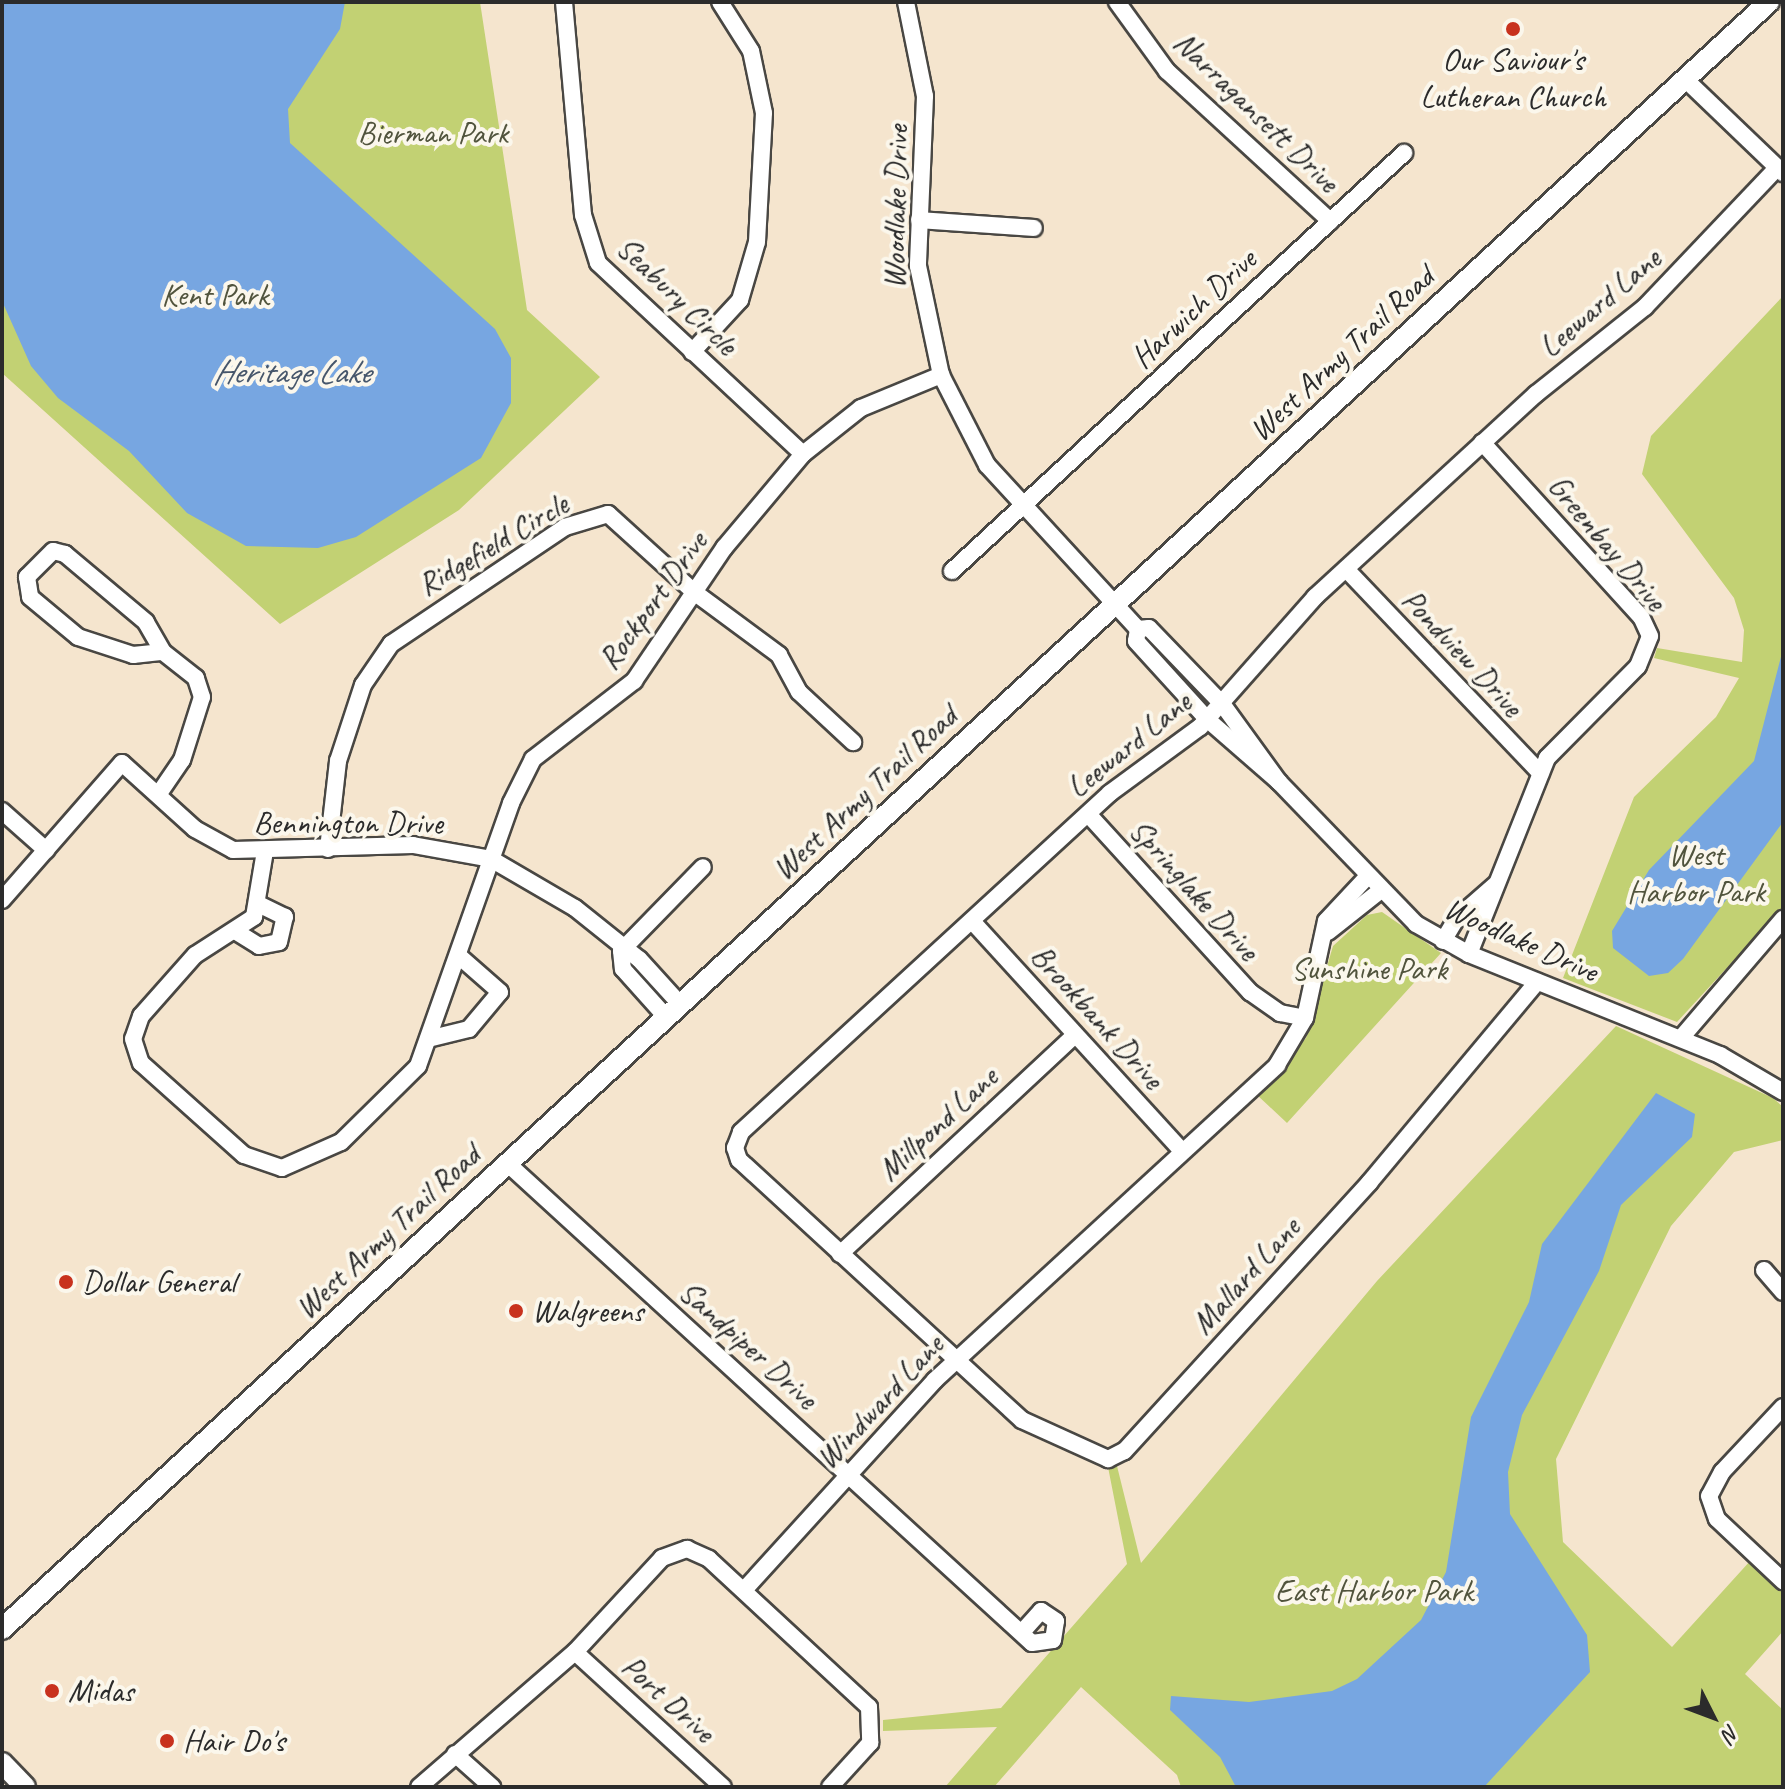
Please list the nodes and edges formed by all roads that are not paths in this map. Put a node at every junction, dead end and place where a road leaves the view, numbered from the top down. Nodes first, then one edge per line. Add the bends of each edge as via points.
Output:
1 (564, 2) edge
2 (720, 2) edge
3 (906, 2) edge
4 (1117, 2) edge
5 (1769, 2) edge
6 (1685, 79) junction
7 (1404, 153) dead end
8 (1780, 170) edge
9 (919, 220) junction
10 (1330, 221) junction
11 (1034, 228) dead end
12 (692, 352) junction
13 (941, 375) junction
14 (1482, 442) junction
15 (803, 454) junction
16 (1022, 507) junction
17 (1346, 569) junction
18 (952, 571) dead end
19 (694, 592) junction
20 (1114, 605) junction
21 (1138, 629) junction
22 (163, 652) junction
23 (1223, 705) junction
24 (1208, 720) junction
25 (853, 742) dead end
26 (1540, 773) junction
27 (1279, 782) junction
28 (158, 795) junction
29 (2, 811) edge
30 (1088, 814) junction
31 (328, 849) junction
32 (46, 850) junction
33 (265, 851) junction
34 (491, 859) junction
35 (703, 867) dead end
36 (1367, 877) junction
37 (1495, 885) junction
38 (1380, 891) junction
39 (2, 900) edge
40 (260, 905) junction
41 (1783, 919) edge
42 (972, 921) junction
43 (235, 931) junction
44 (1328, 932) junction
45 (1443, 941) junction
46 (621, 951) junction
47 (1469, 954) junction
48 (459, 956) junction
49 (1537, 982) junction
50 (673, 1011) junction
51 (1305, 1018) junction
52 (1075, 1035) junction
53 (1681, 1038) junction
54 (428, 1039) junction
55 (1783, 1092) edge
56 (1181, 1150) junction
57 (507, 1163) junction
58 (840, 1254) junction
59 (1764, 1270) dead end
60 (1783, 1292) edge
61 (957, 1359) junction
62 (1783, 1407) edge
63 (849, 1475) junction
64 (1783, 1581) edge
65 (744, 1590) junction
66 (2, 1629) edge
67 (1023, 1631) dead end
68 (575, 1652) junction
69 (455, 1754) junction
70 (2, 1763) edge
71 (17, 1785) edge
72 (419, 1787) edge
73 (492, 1787) edge
74 (723, 1787) edge
75 (830, 1787) edge

1 - 12 street, Seabury Circle via 590,249 606,274
2 - 12 street via 751,51 764,113 757,242 740,300
3 - 9 street, Woodlake Drive via 925,96
4 - 10 street, Narragansett Drive via 1167,71
5 - 6 main road, West Army Trail Road
6 - 8 street
6 - 20 main road, West Army Trail Road
7 - 10 street, Harwich Drive
8 - 14 street, Leeward Lane via 1645,307
9 - 11 street
9 - 13 street, Woodlake Drive via 923,307
10 - 16 street, Harwich Drive
12 - 15 street, Seabury Circle
13 - 15 street, Rockport Drive via 861,408
13 - 16 street, Woodlake Drive via 972,442
14 - 17 street, Leeward Lane
14 - 26 street, Greenbay Drive via 1641,617 1650,636 1638,666 1566,733
15 - 19 street, Rockport Drive
16 - 18 street, Harwich Drive
16 - 20 street, Woodlake Drive
17 - 23 street, Leeward Lane
17 - 26 street, Pondview Drive
19 - 25 street, Ridgefield Circle via 779,655 799,692
19 - 31 street, Ridgefield Circle via 608,514 565,527 411,627 363,685 328,801
19 - 34 street, Rockport Drive via 626,689 533,759
20 - 21 street, Woodlake Drive
20 - 50 main road, West Army Trail Road
21 - 23 street, Woodlake Drive via 1149,628
21 - 24 street, Woodlake Drive via 1136,641
22 - 22 street via 133,655 97,645 49,616 23,588 53,551 146,622
22 - 28 street via 190,669 202,697 182,760
23 - 24 street, Leeward Lane
23 - 27 street, Woodlake Drive
24 - 27 street, Woodlake Drive
24 - 30 street, Leeward Lane
26 - 37 street, Greenbay Drive
27 - 36 street, Woodlake Drive
28 - 32 street, Bennington Drive via 122,763
28 - 33 street, Bennington Drive via 210,839
29 - 32 street
30 - 42 street, Leeward Lane
30 - 51 street, Springlake Drive via 1250,992 1280,1013
31 - 33 street, Bennington Drive
31 - 34 street, Bennington Drive via 413,845
32 - 39 street
33 - 40 street
34 - 46 street, Bennington Drive via 562,898
34 - 48 street, Rockport Drive
35 - 46 street
36 - 38 street, Woodlake Drive
36 - 44 street, Windward Lane via 1326,921
37 - 45 street, Greenbay Drive via 1456,919
37 - 47 street, Greenbay Drive
38 - 44 street
38 - 45 street, Woodlake Drive
40 - 43 street, Rockport Drive
40 - 43 street via 285,917 279,942 259,946
41 - 53 street
42 - 52 street, Brookbank Drive
42 - 58 street, Leeward Lane via 736,1139 739,1160
43 - 54 street, Rockport Drive via 195,955 141,1016 133,1039 141,1063 259,1164 303,1162 355,1131 418,1066
44 - 51 street, Windward Lane
45 - 47 street, Woodlake Drive
46 - 50 street, Bennington Drive via 639,959
47 - 49 street, Woodlake Drive
48 - 54 street, Rockport Drive
48 - 54 street via 500,992 469,1029
49 - 53 street, Woodlake Drive
49 - 61 street, Mallard Lane via 1370,1182 1124,1451 1108,1459 1034,1427
50 - 57 main road, West Army Trail Road
51 - 56 street, Windward Lane via 1277,1065
52 - 56 street, Brookbank Drive
52 - 58 street, Millpond Lane
53 - 55 street, Woodlake Drive
56 - 61 street, Windward Lane
57 - 63 street, Sandpiper Drive
57 - 66 main road, West Army Trail Road
58 - 61 street, Leeward Lane
59 - 60 street
61 - 63 street, Windward Lane
62 - 64 street via 1722,1472 1709,1496 1717,1519
63 - 65 street, Windward Lane
63 - 67 street, Sandpiper Drive
65 - 68 street via 703,1555 678,1550
65 - 75 street via 875,1716 870,1743
68 - 69 street
68 - 74 street, Port Drive
69 - 72 street
69 - 73 street
70 - 71 main road

